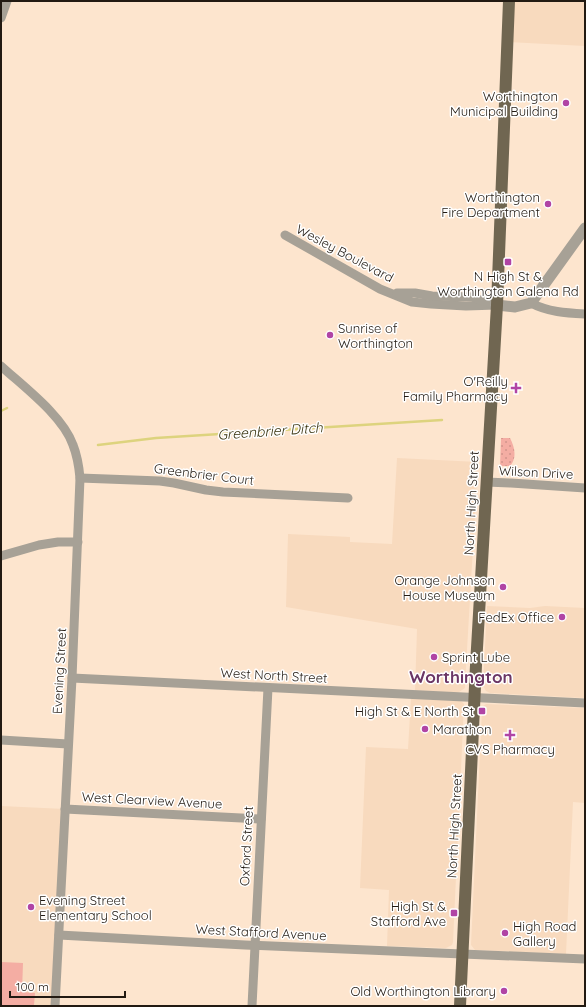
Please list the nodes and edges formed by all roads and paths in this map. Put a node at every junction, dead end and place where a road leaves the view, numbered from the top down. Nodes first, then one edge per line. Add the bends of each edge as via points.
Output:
1 (7, 1) edge
2 (509, 1) edge
3 (1, 18) edge
4 (585, 228) edge
5 (285, 235) dead end
6 (531, 303) junction
7 (497, 305) junction
8 (585, 314) edge
9 (1, 366) edge
10 (80, 478) junction
11 (486, 482) junction
12 (585, 488) edge
13 (348, 498) dead end
14 (78, 542) junction
15 (1, 556) edge
16 (72, 678) junction
17 (268, 688) junction
18 (474, 698) junction
19 (585, 703) edge
20 (1, 740) edge
21 (68, 744) junction
22 (65, 809) junction
23 (261, 819) junction
24 (59, 936) junction
25 (255, 945) junction
26 (462, 954) junction
27 (585, 959) edge
28 (55, 1006) edge
29 (252, 1006) edge
30 (460, 1006) edge

1 - 3 street
2 - 7 main road, North High Street
4 - 6 street
5 - 7 street, Wesley Boulevard via 380,289 412,302 466,306
6 - 7 street via 515,307
6 - 8 street via 557,312
7 - 11 main road, North High Street
9 - 10 street, Evening Street via 56,417 66,430 78,461
10 - 13 street, Greenbrier Court via 160,481 223,492
10 - 14 street, Evening Street
11 - 12 street, Wilson Drive
11 - 18 main road, North High Street
14 - 15 street via 38,545
14 - 16 street, Evening Street
16 - 17 street, West North Street
16 - 21 street, Evening Street
17 - 18 street, West North Street
17 - 23 street, Oxford Street
18 - 19 street, West North Street
18 - 26 main road, North High Street
20 - 21 street
21 - 22 street, Evening Street
22 - 23 street, West Clearview Avenue
22 - 24 street, Evening Street
23 - 25 street, Oxford Street
24 - 25 street, West Stafford Avenue
24 - 28 street, Evening Street
25 - 26 street, West Stafford Avenue
25 - 29 street, Oxford Street
26 - 27 street, West Stafford Avenue
26 - 30 main road, North High Street

